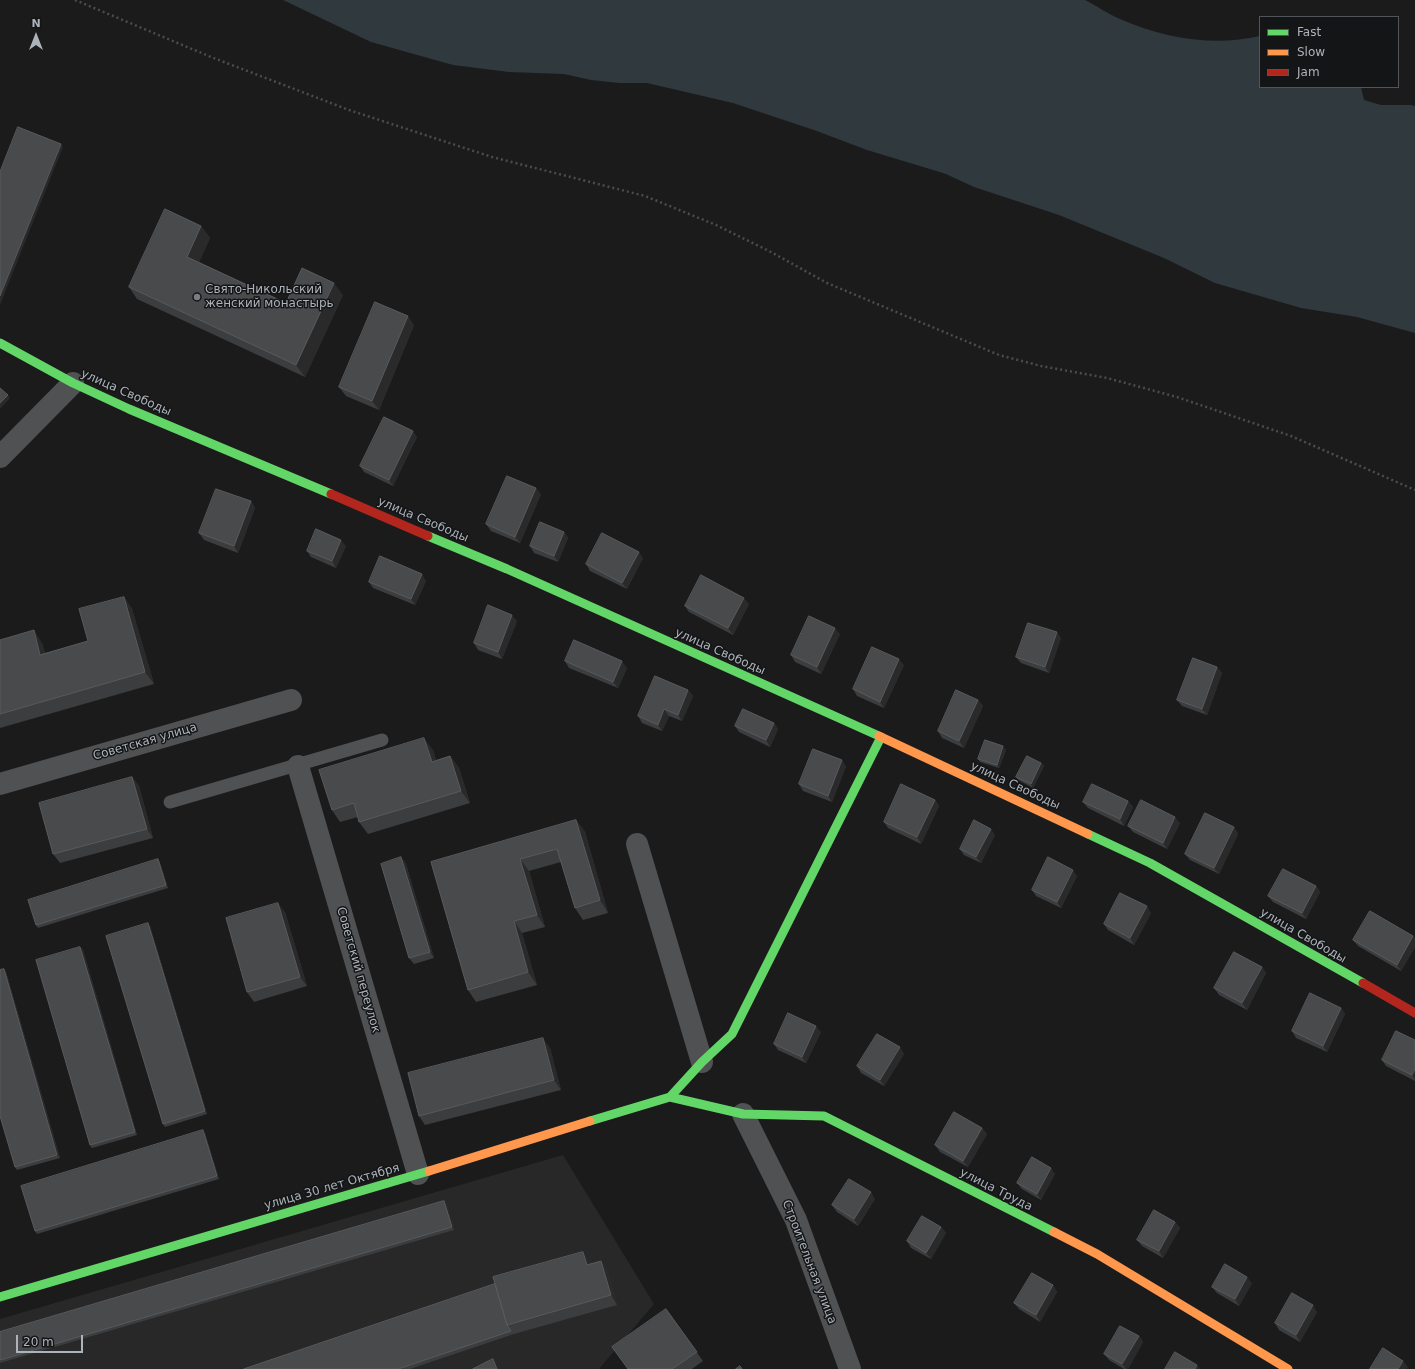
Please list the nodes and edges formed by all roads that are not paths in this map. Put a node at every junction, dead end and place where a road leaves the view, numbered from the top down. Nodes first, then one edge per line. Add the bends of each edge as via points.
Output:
1 (0, 343) edge
2 (73, 383) junction
3 (0, 457) edge
4 (291, 700) dead end
5 (880, 737) junction
6 (382, 740) dead end
7 (298, 766) junction
8 (0, 784) edge
9 (170, 802) dead end
10 (637, 844) dead end
11 (1415, 1013) edge
12 (702, 1062) junction
13 (670, 1097) junction
14 (743, 1114) junction
15 (418, 1174) junction
16 (1, 1293) edge
17 (850, 1369) edge
18 (1288, 1369) edge

1 - 2 street, улица Свободы
2 - 3 street
2 - 5 street, улица Свободы via 506,569
4 - 8 street, Советская улица
5 - 11 street, улица Свободы via 1150,863
5 - 12 street via 732,1034
6 - 7 lane
7 - 9 lane
7 - 15 street, Советский переулок
10 - 12 street
12 - 13 street
13 - 14 street, улица Труда
13 - 15 street, улица 30 лет Октября
14 - 17 street, Строительная улица via 796,1220
14 - 18 street, улица Труда via 824,1116 1097,1254
15 - 16 street, улица 30 лет Октября

